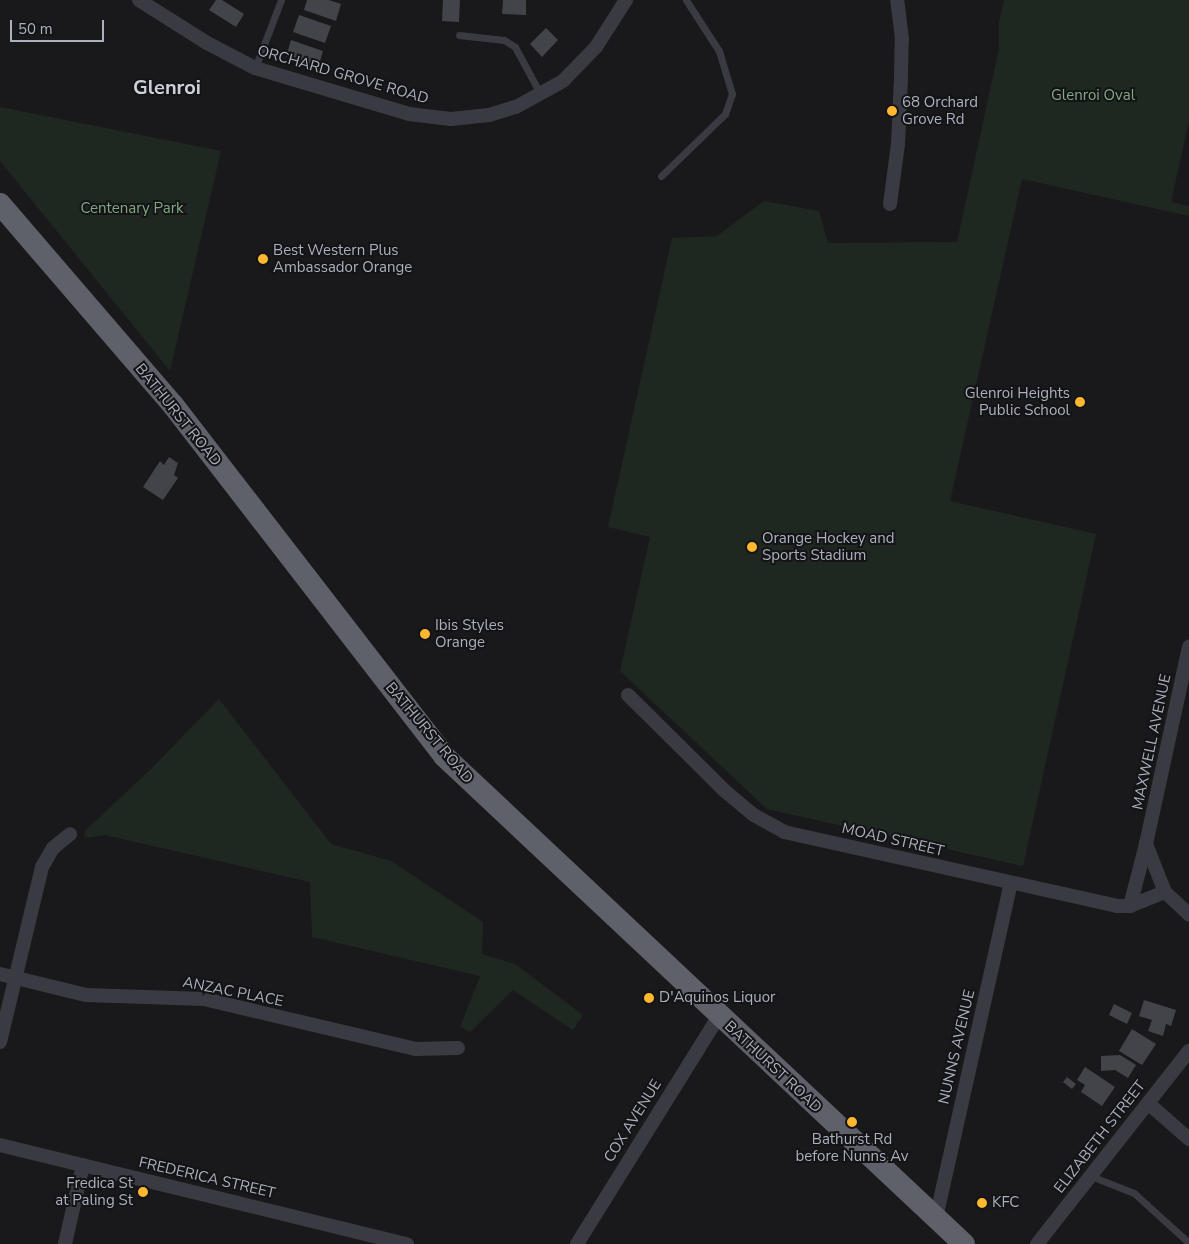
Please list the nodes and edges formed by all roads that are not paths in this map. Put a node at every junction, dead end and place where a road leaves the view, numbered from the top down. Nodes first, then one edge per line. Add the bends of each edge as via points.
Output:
1 (139, 0) edge
2 (281, 0) edge
3 (626, 0) edge
4 (686, 0) edge
5 (897, 0) edge
6 (459, 36) dead end
7 (255, 68) junction
8 (541, 95) junction
9 (661, 176) dead end
10 (0, 204) edge
11 (890, 204) dead end
12 (1189, 647) edge
13 (628, 695) dead end
14 (70, 834) dead end
15 (1146, 844) junction
16 (1011, 883) junction
17 (1165, 892) junction
18 (1130, 906) junction
19 (1189, 914) edge
20 (0, 974) edge
21 (16, 977) junction
22 (719, 1016) junction
23 (0, 1042) edge
24 (458, 1048) dead end
25 (1189, 1051) edge
26 (1148, 1102) junction
27 (1189, 1139) edge
28 (0, 1145) edge
29 (83, 1166) junction
30 (1091, 1176) junction
31 (936, 1218) junction
32 (1189, 1243) edge
33 (65, 1244) edge
34 (407, 1244) edge
35 (577, 1244) edge
36 (964, 1244) edge
37 (1037, 1244) edge

1 - 7 street, ORCHARD GROVE ROAD via 206,43
2 - 7 lane
3 - 8 street, ORCHARD GROVE ROAD via 580,64
4 - 9 lane via 719,51 732,94 725,114
5 - 11 street via 902,39 901,78 898,144
6 - 8 lane via 504,40 515,47
7 - 8 street, ORCHARD GROVE ROAD via 429,118 489,115
10 - 22 highway, BATHURST ROAD via 173,405 444,756
12 - 15 street, MAXWELL AVENUE
13 - 16 street, MOAD STREET via 726,791 768,825 795,835
14 - 21 street via 53,848 42,867
15 - 17 street
15 - 18 street, MAXWELL AVENUE
16 - 18 street, MOAD STREET
16 - 31 street, NUNNS AVENUE
17 - 18 street
17 - 19 street
20 - 21 street, ANZAC PLACE
21 - 23 street
21 - 24 street, ANZAC PLACE via 86,995 204,999 416,1049
22 - 31 highway, BATHURST ROAD
22 - 35 street, COX AVENUE
25 - 26 street, ELIZABETH STREET
26 - 27 street
26 - 30 street, ELIZABETH STREET
28 - 29 street, FREDERICA STREET
29 - 33 street
29 - 34 street, FREDERICA STREET
30 - 32 lane via 1134,1193
30 - 37 street, ELIZABETH STREET
31 - 36 highway, BATHURST ROAD

